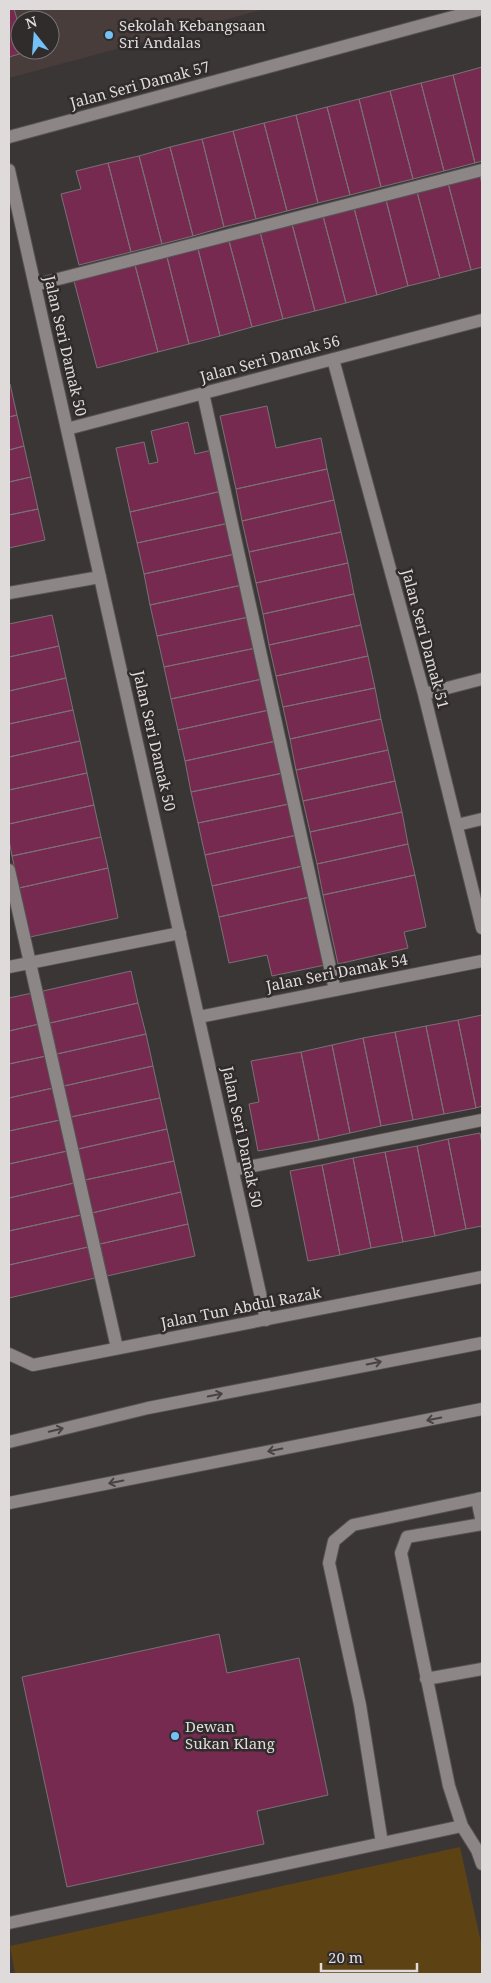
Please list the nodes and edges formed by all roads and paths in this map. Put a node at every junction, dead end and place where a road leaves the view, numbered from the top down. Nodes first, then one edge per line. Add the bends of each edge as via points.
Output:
1 (482, 9) edge
2 (458, 12) edge
3 (9, 138) edge
4 (9, 170) edge
5 (482, 170) edge
6 (35, 285) junction
7 (482, 320) edge
8 (333, 359) junction
9 (203, 393) junction
10 (67, 429) junction
11 (100, 577) junction
12 (9, 593) edge
13 (482, 679) edge
14 (424, 694) junction
15 (482, 819) edge
16 (457, 825) junction
17 (9, 870) edge
18 (482, 928) edge
19 (180, 932) junction
20 (482, 961) edge
21 (28, 963) junction
22 (9, 967) edge
23 (335, 990) junction
24 (199, 1017) junction
25 (482, 1120) edge
26 (233, 1170) junction
27 (482, 1277) edge
28 (266, 1320) junction
29 (482, 1343) edge
30 (117, 1348) junction
31 (9, 1354) edge
32 (482, 1409) edge
33 (9, 1442) edge
34 (480, 1499) edge
35 (9, 1503) edge
36 (482, 1524) edge
37 (482, 1669) edge
38 (426, 1679) junction
39 (462, 1826) junction
40 (382, 1844) junction
41 (482, 1864) edge
42 (9, 1924) edge

1 - 2 street, Jalan Seri Damak 57
2 - 3 street, Jalan Seri Damak 57
4 - 6 street, Jalan Seri Damak 50
5 - 6 street
6 - 10 street, Jalan Seri Damak 50
7 - 8 street, Jalan Seri Damak 56
8 - 9 street, Jalan Seri Damak 56
8 - 14 street, Jalan Seri Damak 51
9 - 10 street, Jalan Seri Damak 56
9 - 23 street
10 - 11 street, Jalan Seri Damak 50
11 - 12 street
11 - 19 street, Jalan Seri Damak 50
13 - 14 street
14 - 16 street, Jalan Seri Damak 51
15 - 16 street
16 - 18 street, Jalan Seri Damak 51
17 - 21 street
19 - 21 street
19 - 24 street, Jalan Seri Damak 50
20 - 23 street, Jalan Seri Damak 54
21 - 22 street
21 - 30 street
23 - 24 street, Jalan Seri Damak 54
24 - 26 street, Jalan Seri Damak 50
25 - 26 street
26 - 28 street, Jalan Seri Damak 50
27 - 28 street, Jalan Tun Abdul Razak
28 - 30 street, Jalan Tun Abdul Razak
33 -> 29 street via 148,1408
30 - 31 street, Jalan Tun Abdul Razak via 33,1365
32 -> 35 street
34 - 36 street
34 - 40 street via 353,1525 334,1541 329,1564 360,1705
36 - 38 street via 407,1538 401,1553
37 - 38 street
38 - 39 street via 449,1786
39 - 40 street
39 - 41 street
40 - 42 street

